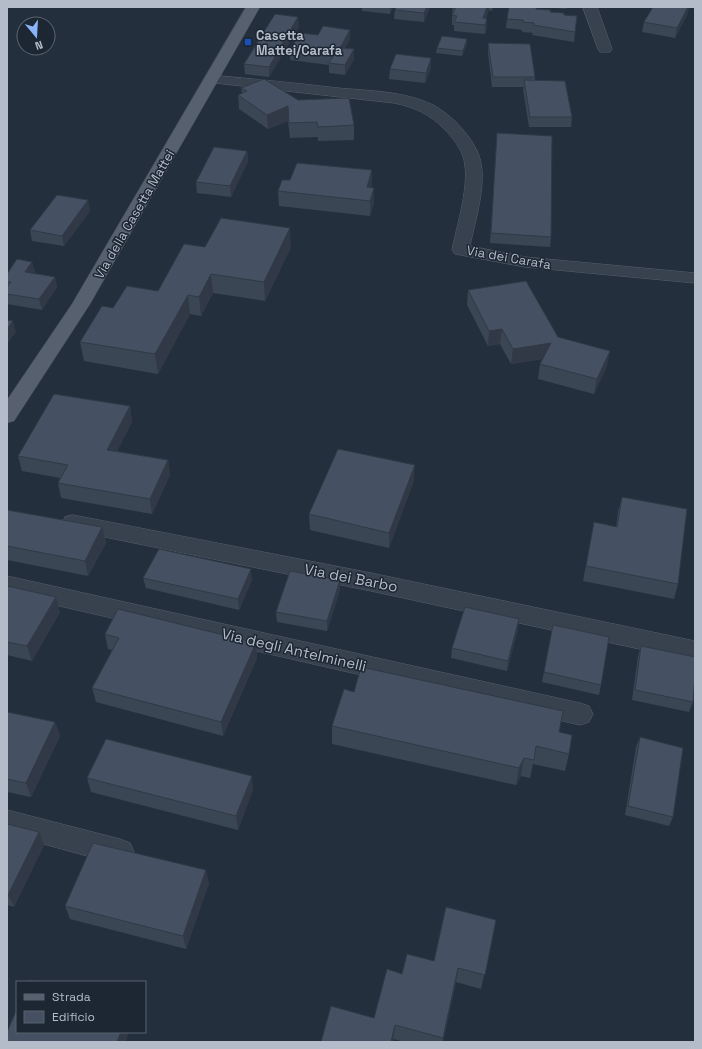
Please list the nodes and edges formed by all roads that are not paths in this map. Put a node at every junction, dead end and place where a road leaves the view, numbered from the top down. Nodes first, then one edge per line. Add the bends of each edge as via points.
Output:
1 (252, 7) edge
2 (590, 7) edge
3 (605, 49) dead end
4 (212, 78) junction
5 (695, 278) edge
6 (7, 416) edge
7 (54, 520) edge
8 (7, 585) edge
9 (695, 651) edge
10 (580, 714) dead end
11 (7, 822) edge
12 (134, 855) edge

1 - 4 main road, Via della Casetta Mattei
2 - 3 street
4 - 5 street, Via dei Carafa via 394,98 422,106 444,119 463,142 472,159 473,176 461,250 525,262
4 - 6 main road, Via della Casetta Mattei via 81,304
7 - 9 street, Via dei Barbo via 379,584
8 - 10 street, Via degli Antelminelli
11 - 12 street

